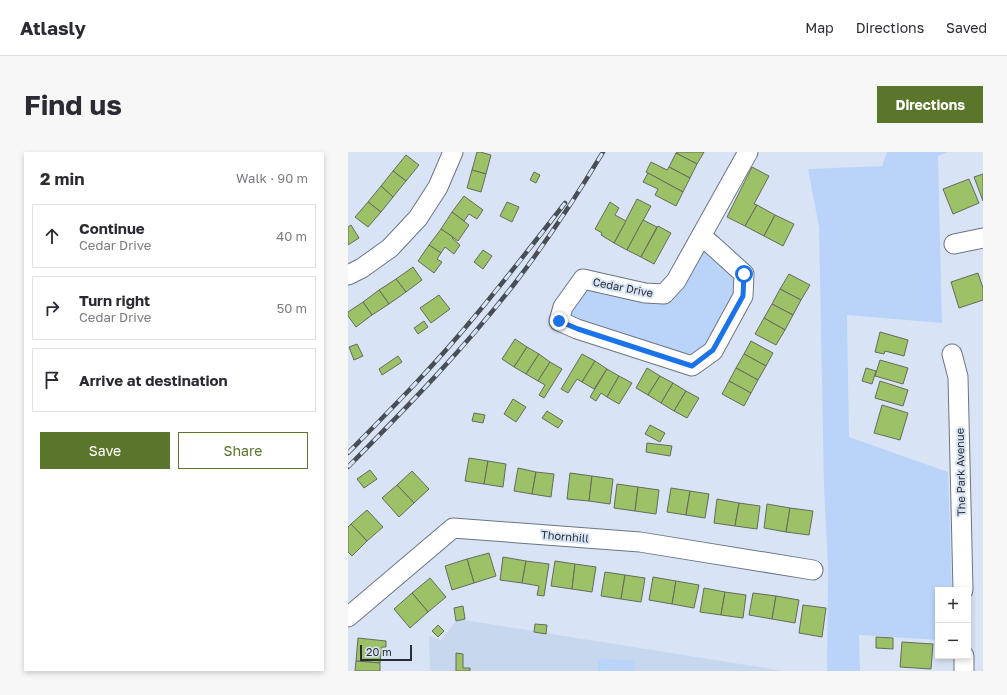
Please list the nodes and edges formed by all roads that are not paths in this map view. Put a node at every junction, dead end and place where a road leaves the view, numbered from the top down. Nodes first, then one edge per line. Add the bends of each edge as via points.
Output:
1 (453, 152) edge
2 (748, 152) edge
3 (701, 236) junction
4 (983, 238) edge
5 (954, 244) dead end
6 (348, 276) edge
7 (952, 354) dead end
8 (813, 570) dead end
9 (962, 587) edge
10 (348, 617) edge
11 (964, 659) edge
12 (964, 671) edge

1 - 6 street via 438,187 418,218 390,248
2 - 3 street, Cedar Drive
3 - 3 street, Cedar Drive via 744,274 743,296 713,350 692,366 559,321 563,306 583,279 645,293 664,294 676,281
4 - 5 street
7 - 9 street, The Park Avenue via 958,377
8 - 10 street, Thornhill via 640,542 453,528
11 - 12 street

